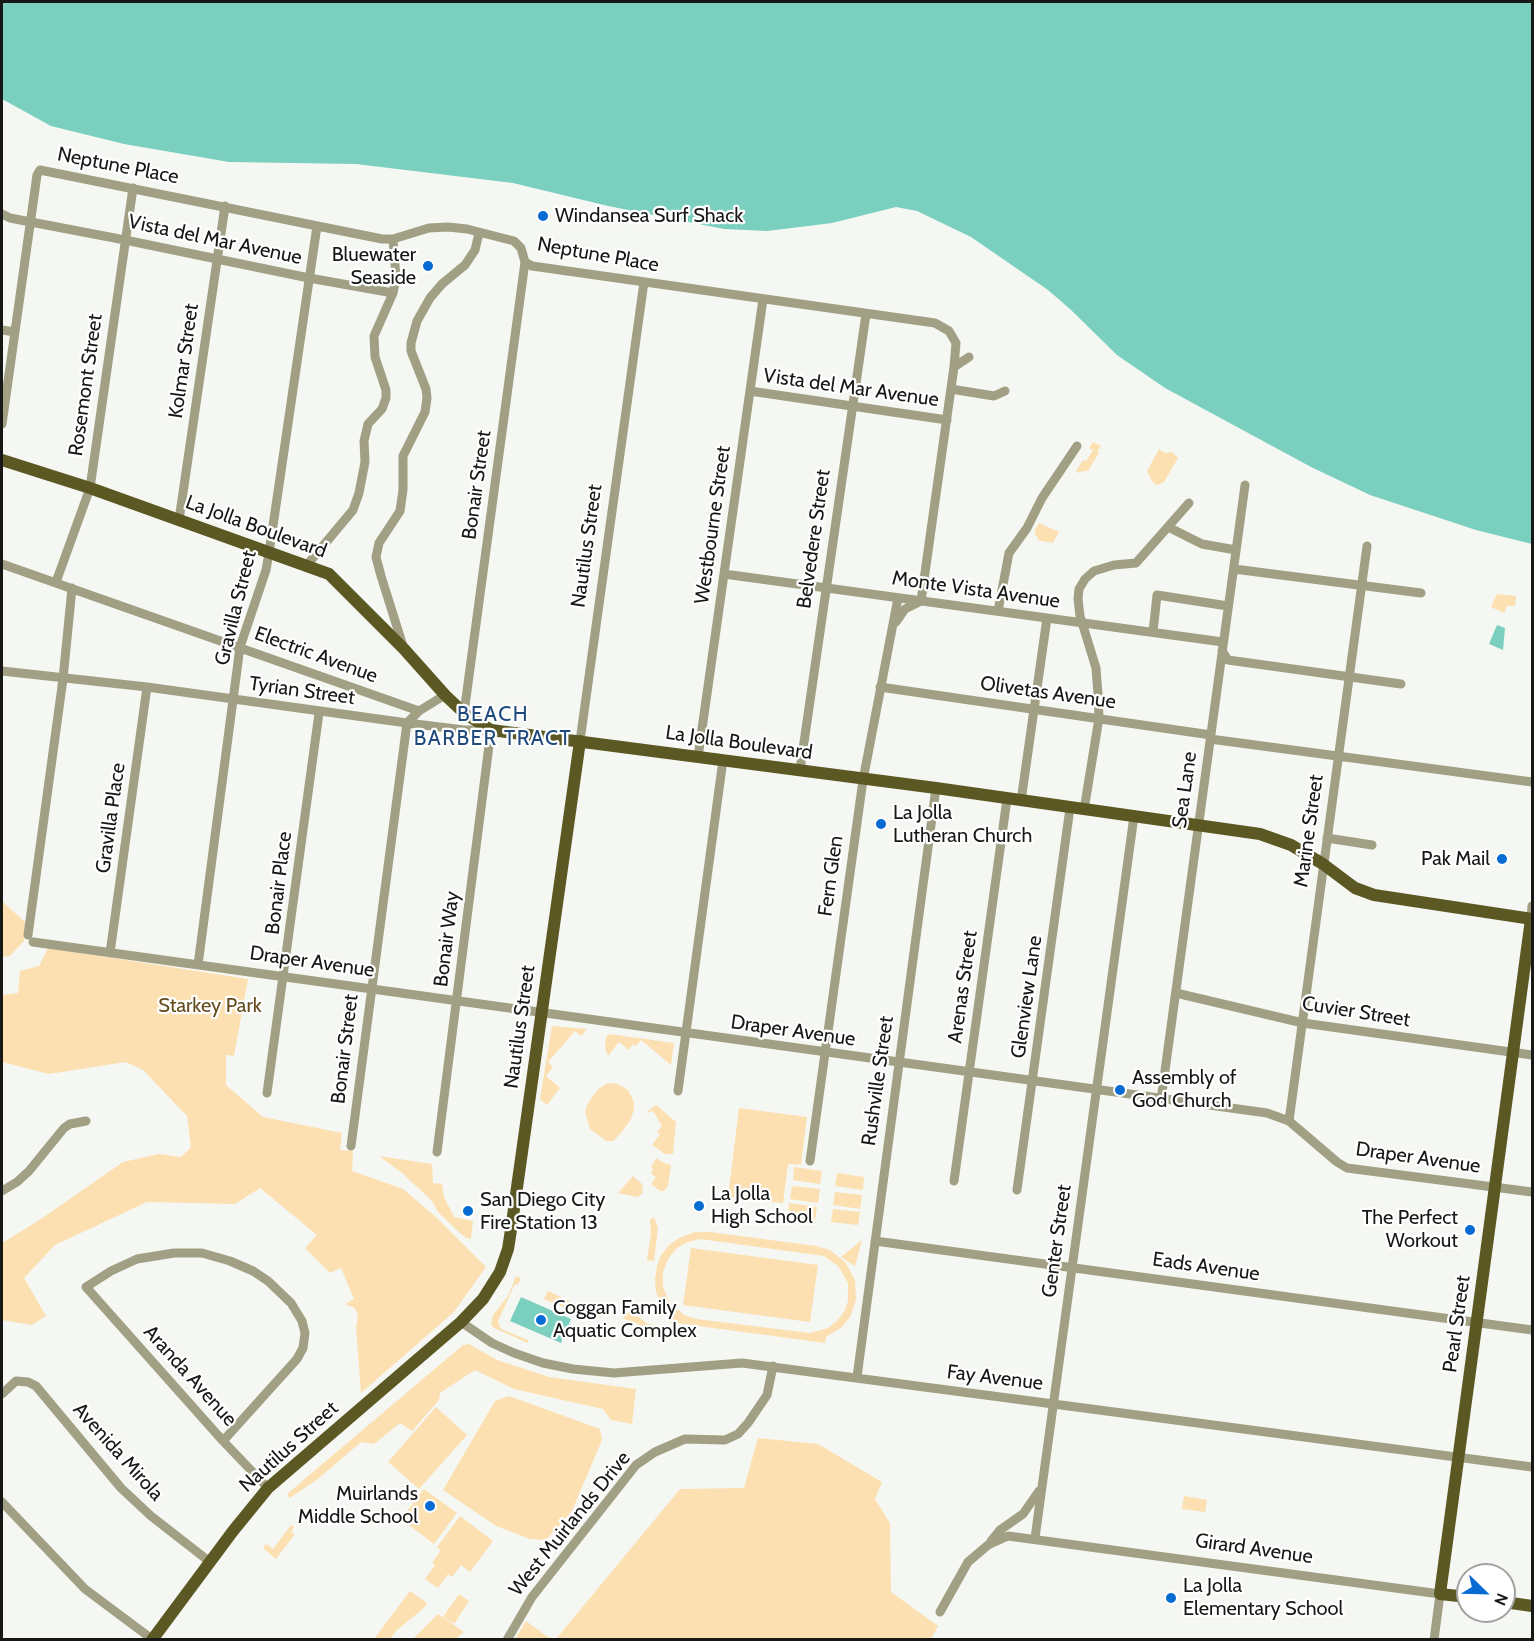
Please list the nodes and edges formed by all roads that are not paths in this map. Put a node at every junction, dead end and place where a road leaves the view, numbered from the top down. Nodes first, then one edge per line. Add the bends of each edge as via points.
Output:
1 (134, 188) junction
2 (225, 206) junction
3 (2, 214) edge
4 (31, 222) junction
5 (317, 226) junction
6 (478, 233) junction
7 (393, 239) junction
8 (125, 240) junction
9 (217, 259) junction
10 (525, 262) junction
11 (309, 278) junction
12 (644, 282) junction
13 (393, 293) junction
14 (763, 299) junction
15 (866, 314) junction
16 (2, 330) edge
17 (15, 332) junction
18 (969, 357) dead end
19 (954, 367) junction
20 (951, 389) junction
21 (750, 391) junction
22 (1005, 391) dead end
23 (851, 406) junction
24 (947, 420) junction
25 (2, 424) edge
26 (1077, 446) dead end
27 (2, 460) edge
28 (1245, 486) dead end
29 (90, 488) junction
30 (1189, 503) dead end
31 (179, 520) junction
32 (1168, 527) junction
33 (1367, 546) dead end
34 (1236, 550) junction
35 (269, 553) junction
36 (2, 564) edge
37 (307, 565) junction
38 (1234, 568) junction
39 (724, 574) junction
40 (56, 582) junction
41 (1361, 586) junction
42 (72, 588) junction
43 (826, 588) junction
44 (1421, 593) dead end
45 (898, 598) junction
46 (921, 601) junction
47 (1228, 606) junction
48 (998, 611) junction
49 (1047, 618) junction
50 (1082, 622) junction
51 (1153, 632) junction
52 (891, 633) junction
53 (1223, 646) junction
54 (240, 647) junction
55 (404, 649) junction
56 (2, 671) edge
57 (1349, 676) junction
58 (63, 679) junction
59 (1401, 684) dead end
60 (147, 687) junction
61 (879, 687) junction
62 (445, 695) junction
63 (234, 700) junction
64 (1034, 709) junction
65 (419, 711) junction
66 (319, 712) junction
67 (464, 713) junction
68 (1099, 718) junction
69 (407, 723) junction
70 (491, 730) junction
71 (1210, 737) junction
72 (580, 741) junction
73 (698, 756) junction
74 (723, 760) junction
75 (1337, 760) junction
76 (800, 770) junction
77 (862, 780) junction
78 (1533, 782) edge
79 (936, 788) junction
80 (1007, 799) junction
81 (1020, 801) junction
82 (1070, 808) junction
83 (1084, 810) junction
84 (1134, 816) junction
85 (1198, 825) junction
86 (1327, 838) junction
87 (1372, 845) dead end
88 (1323, 864) junction
89 (1532, 914) edge
90 (110, 953) junction
91 (198, 965) junction
92 (285, 977) junction
93 (371, 988) junction
94 (1176, 993) junction
95 (457, 1000) junction
96 (541, 1014) junction
97 (1303, 1023) junction
98 (686, 1034) junction
99 (825, 1053) junction
100 (1513, 1053) junction
101 (1533, 1055) edge
102 (899, 1064) junction
103 (969, 1073) junction
104 (1034, 1082) junction
105 (678, 1091) dead end
106 (1096, 1091) junction
107 (267, 1093) dead end
108 (1161, 1100) junction
109 (86, 1121) dead end
110 (1289, 1121) junction
111 (351, 1146) dead end
112 (437, 1152) dead end
113 (810, 1161) dead end
114 (954, 1181) dead end
115 (1495, 1186) junction
116 (1017, 1190) dead end
117 (2, 1191) edge
118 (1533, 1192) edge
119 (875, 1241) junction
120 (1072, 1267) junction
121 (461, 1322) junction
122 (1476, 1322) junction
123 (1533, 1330) edge
124 (773, 1366) junction
125 (857, 1377) junction
126 (2, 1394) edge
127 (1053, 1403) junction
128 (223, 1441) junction
129 (1458, 1457) junction
130 (1533, 1467) edge
131 (1042, 1486) junction
132 (268, 1488) junction
133 (2, 1502) edge
134 (1035, 1539) junction
135 (988, 1545) junction
136 (210, 1562) junction
137 (1440, 1594) junction
138 (1456, 1596) edge
139 (1516, 1604) edge
140 (1533, 1606) edge
141 (940, 1612) dead end
142 (152, 1640) edge
143 (507, 1640) edge
144 (1434, 1640) edge

1 - 2 street, Neptune Place
1 - 4 street, Neptune Place via 40,170
1 - 8 street, Rosemont Street
2 - 5 street, Neptune Place
2 - 9 street, Kolmar Street
3 - 4 street, Vista del Mar Avenue
4 - 8 street, Vista del Mar Avenue
4 - 17 street
5 - 7 street, Neptune Place
5 - 11 street, Gravilla Street
6 - 7 street, Neptune Place via 438,228
6 - 10 street, Neptune Place via 518,244
6 - 55 street via 476,250 465,266 430,298 417,321 411,343 426,390 425,412 403,456 399,511 379,543 376,556
7 - 13 street
8 - 9 street, Vista del Mar Avenue
8 - 29 street, Rosemont Street
9 - 11 street, Vista del Mar Avenue
9 - 31 street, Kolmar Street
10 - 12 street, Neptune Place via 532,267
10 - 67 street, Bonair Street
11 - 13 street, Vista del Mar Avenue
11 - 35 street, Gravilla Street
12 - 14 street, Neptune Place
12 - 72 street, Nautilus Street
13 - 37 street via 374,336 375,357 386,398 368,424 359,493 353,510
14 - 15 street, Neptune Place
14 - 21 street, Westbourne Street
15 - 19 street, Neptune Place via 944,326 956,343
15 - 23 street, Belvedere Street
16 - 17 street
17 - 25 street
18 - 19 street
19 - 20 street
20 - 22 street, Vista del Mar Avenue via 994,396
20 - 24 street
21 - 23 street, Vista del Mar Avenue
21 - 39 street, Westbourne Street
23 - 24 street, Vista del Mar Avenue
23 - 43 street, Belvedere Street
24 - 46 street
26 - 48 street via 1009,553
27 - 29 main road, La Jolla Boulevard
28 - 34 street, Sea Lane
29 - 31 main road, La Jolla Boulevard
29 - 40 street, Rosemont Street
30 - 32 street
31 - 35 main road, La Jolla Boulevard
32 - 34 street via 1202,544
32 - 50 street via 1136,563 1089,573 1078,594
33 - 41 street, Marine Street
34 - 38 street, Sea Lane
35 - 37 main road, La Jolla Boulevard
35 - 54 street, Gravilla Street
36 - 40 street, Electric Avenue
37 - 55 main road, La Jolla Boulevard via 336,579
38 - 41 street
38 - 47 street, Sea Lane
39 - 43 street, Monte Vista Avenue
39 - 73 street, Westbourne Street
40 - 42 street, Electric Avenue
41 - 44 street
41 - 57 street, Marine Street
42 - 54 street, Electric Avenue
42 - 58 street
43 - 45 street, Monte Vista Avenue
43 - 76 street, Belvedere Street
45 - 46 street, Monte Vista Avenue
45 - 52 street, Fern Glen
46 - 48 street, Monte Vista Avenue
46 - 52 street via 901,613
47 - 51 street via 1157,596
47 - 53 street, Sea Lane
48 - 49 street, Monte Vista Avenue
49 - 50 street, Monte Vista Avenue
49 - 64 street
50 - 51 street, Monte Vista Avenue
50 - 68 street via 1096,669
51 - 53 street, Monte Vista Avenue
52 - 61 street, Fern Glen
53 - 57 street, Monte Vista Avenue via 1228,660
53 - 71 street, Sea Lane
54 - 63 street, Gravilla Street
54 - 65 street, Electric Avenue
55 - 62 main road, La Jolla Boulevard
56 - 58 street, Tyrian Street
57 - 59 street, Monte Vista Avenue
57 - 75 street, Marine Street
58 - 60 street, Tyrian Street
58 - 90 street, Draper Avenue via 30,938
60 - 63 street, Tyrian Street
60 - 90 street, Gravilla Place
61 - 64 street, Olivetas Avenue
61 - 77 street, Fern Glen
62 - 65 street
62 - 67 main road, La Jolla Boulevard
63 - 66 street, Tyrian Street
63 - 91 street, Gravilla Street
64 - 68 street, Olivetas Avenue
64 - 81 street
65 - 69 street
66 - 69 street, Tyrian Street
66 - 92 street, Bonair Place
67 - 70 main road, La Jolla Boulevard
68 - 71 street, Olivetas Avenue
68 - 83 street
69 - 70 street, Tyrian Street
69 - 93 street, Bonair Street
70 - 72 main road, La Jolla Boulevard
70 - 95 street, Bonair Way
71 - 75 street, Olivetas Avenue
71 - 85 street, Sea Lane
72 - 73 main road, La Jolla Boulevard
72 - 96 main road, Nautilus Street
73 - 74 main road, La Jolla Boulevard
74 - 76 main road, La Jolla Boulevard
74 - 98 street
75 - 78 street, Olivetas Avenue
75 - 86 street, Marine Street
76 - 77 main road, La Jolla Boulevard
77 - 79 main road, La Jolla Boulevard
77 - 99 street, Fern Glen
79 - 80 main road, La Jolla Boulevard
79 - 102 street, Rushville Street
80 - 81 main road, La Jolla Boulevard
80 - 103 street, Arenas Street
81 - 82 main road, La Jolla Boulevard
82 - 83 main road, La Jolla Boulevard
82 - 104 street, Glenview Lane
83 - 84 main road, La Jolla Boulevard
84 - 85 main road, La Jolla Boulevard
84 - 106 street, Genter Street
85 - 88 main road, La Jolla Boulevard via 1277,839
85 - 94 street, Sea Lane
86 - 87 street
86 - 88 street, Marine Street
88 - 89 main road, La Jolla Boulevard via 1355,888 1374,895
88 - 97 street, Marine Street
89 - 100 main road, Pearl Street
90 - 91 street, Draper Avenue
91 - 92 street, Draper Avenue
92 - 93 street, Draper Avenue
92 - 107 street, Bonair Place
93 - 95 street, Draper Avenue
93 - 111 street, Bonair Street
94 - 97 street, Cuvier Street
94 - 108 street, Sea Lane
95 - 96 street, Draper Avenue
95 - 112 street, Bonair Way
96 - 98 street, Draper Avenue
96 - 121 main road, Nautilus Street via 508,1249 493,1287
97 - 100 street, Cuvier Street
97 - 110 street, Marine Street
98 - 99 street, Draper Avenue
98 - 105 street
99 - 102 street, Draper Avenue
99 - 113 street, Fern Glen
100 - 101 street, Cuvier Street
100 - 115 main road, Pearl Street
102 - 103 street, Draper Avenue
102 - 119 street, Rushville Street
103 - 104 street, Draper Avenue
103 - 114 street, Arenas Street
104 - 106 street, Draper Avenue
104 - 116 street, Glenview Lane
106 - 108 street, Draper Avenue
106 - 120 street, Genter Street
108 - 110 street, Draper Avenue via 1267,1113
109 - 117 street via 64,1128 29,1171
110 - 115 street, Draper Avenue via 1347,1168
115 - 118 street, Draper Avenue
115 - 122 main road, Pearl Street
119 - 120 street, Eads Avenue
119 - 125 street, Rushville Street
120 - 122 street, Eads Avenue
120 - 127 street, Genter Street
121 - 124 street, Fay Avenue via 514,1353 573,1369 615,1373 742,1363
121 - 132 main road, Nautilus Street
122 - 123 street, Eads Avenue
122 - 129 main road, Pearl Street
124 - 125 street, Fay Avenue
124 - 143 street, West Muirlands Drive via 767,1395 738,1434 725,1440 686,1439 636,1465 532,1596
125 - 127 street, Fay Avenue
126 - 136 street, Avenida Mirola via 16,1381 36,1386 122,1488
127 - 129 street, Fay Avenue
127 - 131 street, Genter Street
128 - 128 street, Aranda Avenue via 86,1287 137,1259 202,1253 253,1271 291,1303 302,1321 303,1348
128 - 132 street, Aranda Avenue
129 - 130 street, Fay Avenue
129 - 137 main road, Pearl Street
131 - 134 street, Genter Street
131 - 135 street via 1023,1514 1000,1530
132 - 136 main road, Nautilus Street
133 - 142 street via 85,1589
134 - 135 street via 1008,1536
134 - 137 street, Girard Avenue
135 - 141 street via 968,1562
136 - 142 main road, Nautilus Street
137 - 138 main road, Girard Avenue
137 - 144 street, Pearl Street
139 - 140 main road

